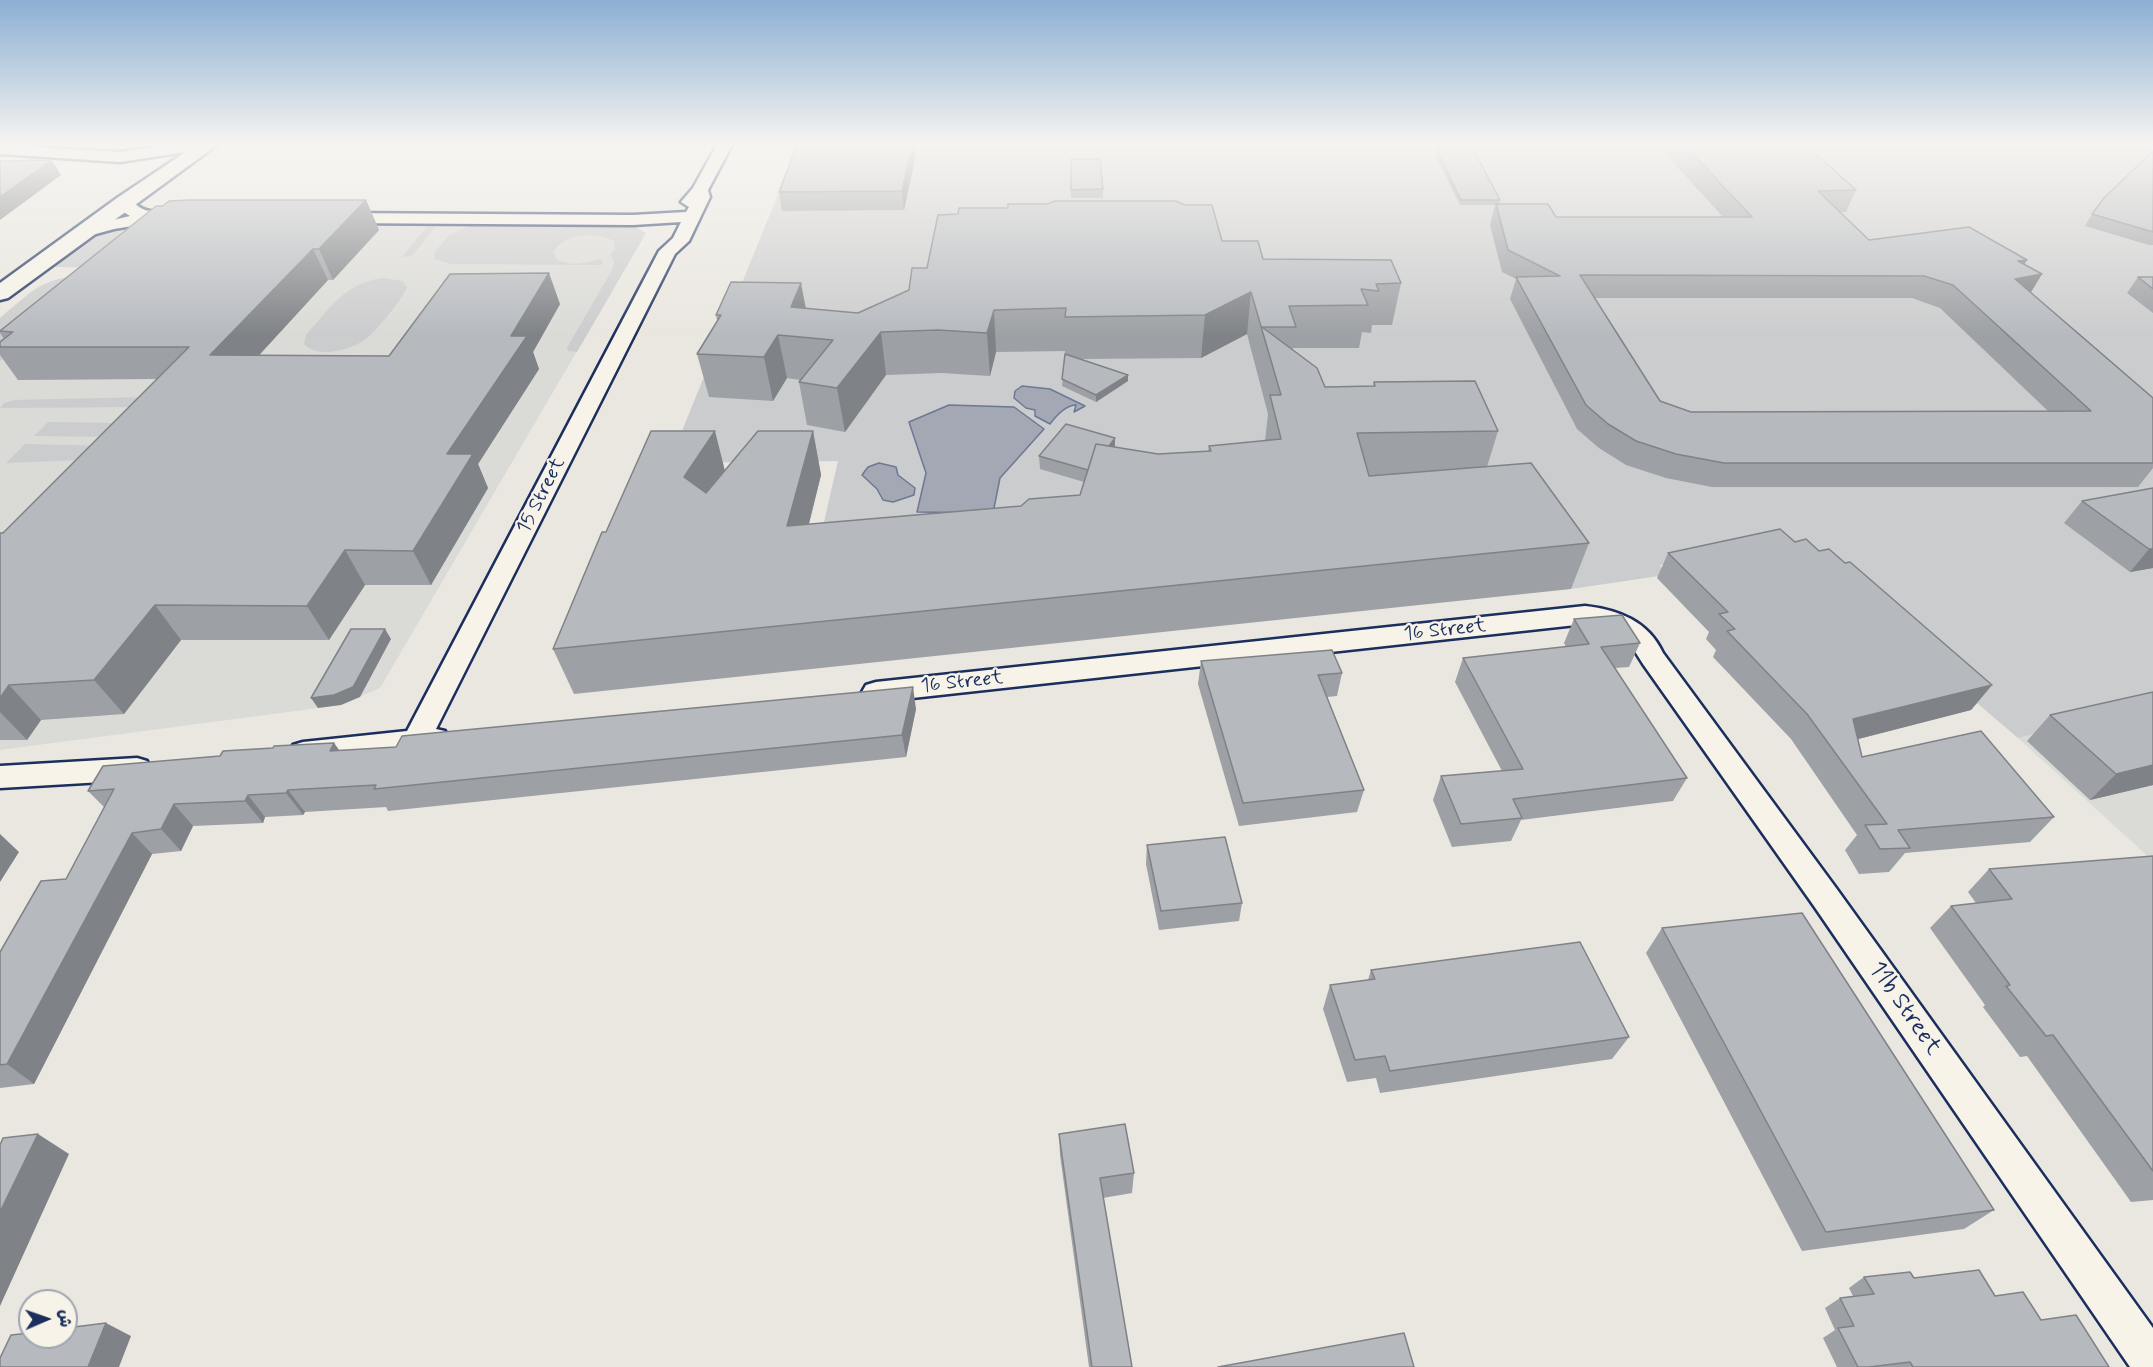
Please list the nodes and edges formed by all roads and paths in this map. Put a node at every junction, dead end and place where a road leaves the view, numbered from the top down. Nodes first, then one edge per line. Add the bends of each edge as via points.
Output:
1 (93, 209) edge
2 (115, 209) edge
3 (130, 209) edge
4 (693, 209) edge
5 (162, 217) junction
6 (198, 217) edge
7 (328, 218) edge
8 (685, 220) junction
9 (81, 234) junction
10 (0, 274) edge
11 (0, 293) edge
12 (1616, 627) joint
13 (854, 694) edge
14 (464, 736) edge
15 (416, 741) junction
16 (274, 756) edge
17 (157, 768) edge
18 (0, 777) edge
19 (2153, 1364) edge

1 - 10 main road
2 - 9 main road
3 - 5 street
4 - 8 street, 15 Street
5 - 6 street
5 - 9 street via 120,222
7 - 8 street via 645,223
8 - 15 street, 15 Street via 678,243 668,251
9 - 11 main road
12 - 13 street, 16 Street via 1565,619
12 - 19 street, 11b Street via 1652,657
14 - 15 street
15 - 16 street
17 - 18 street

